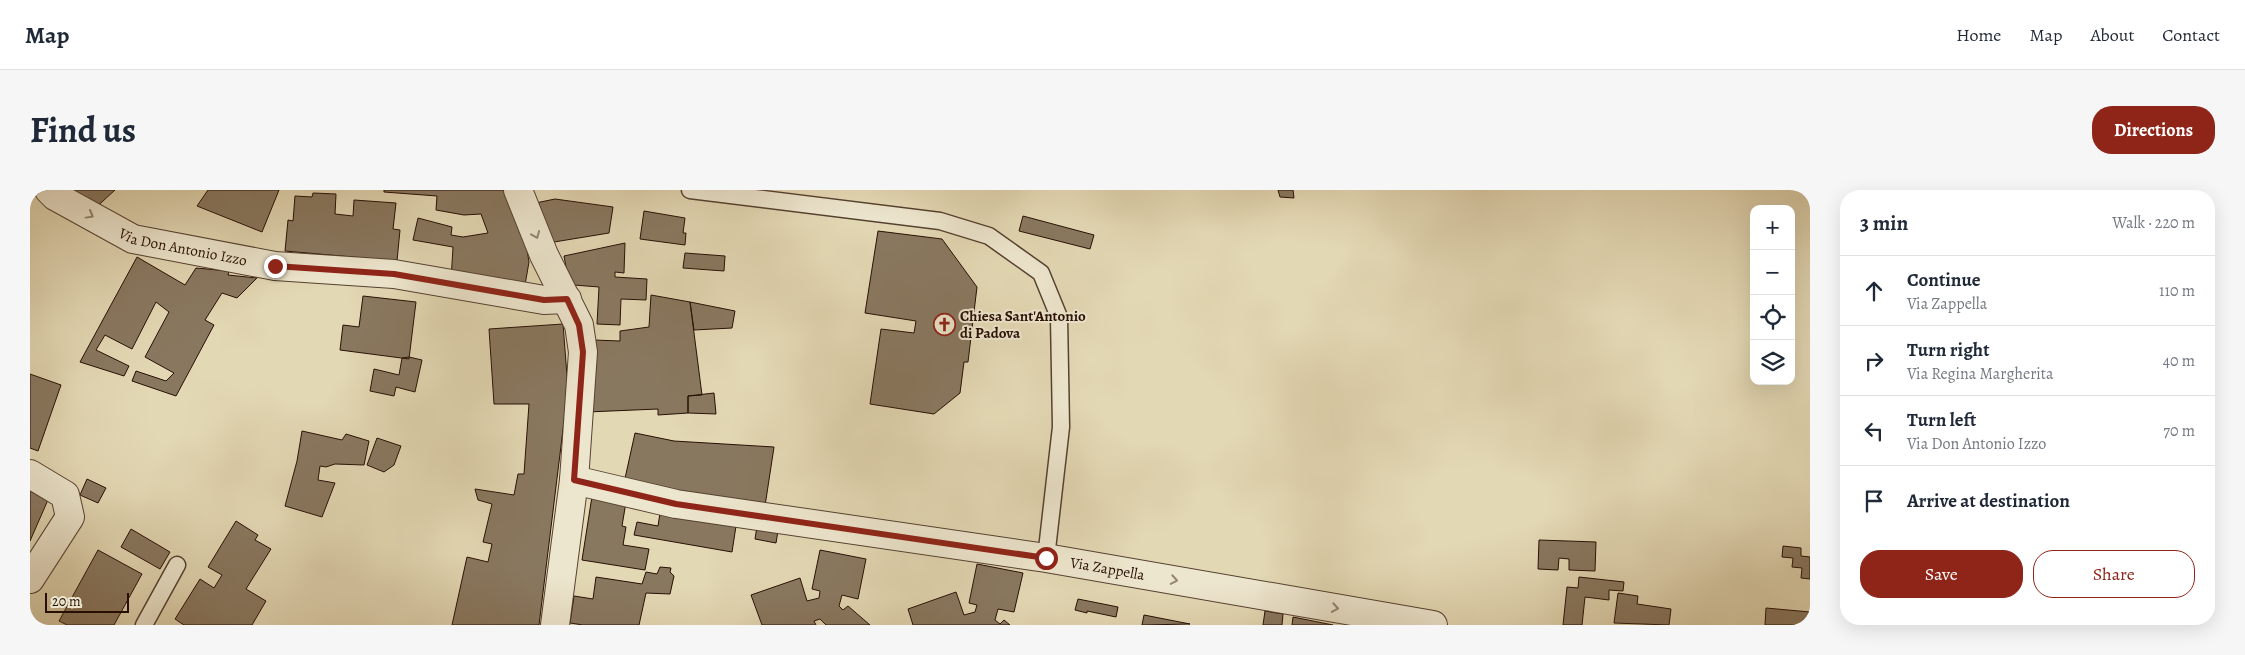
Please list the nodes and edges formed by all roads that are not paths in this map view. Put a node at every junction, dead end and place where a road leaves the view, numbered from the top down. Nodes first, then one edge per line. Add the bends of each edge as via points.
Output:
1 (49, 190) edge
2 (518, 190) edge
3 (690, 190) edge
4 (567, 299) junction
5 (30, 474) edge
6 (574, 480) junction
7 (1046, 558) junction
8 (177, 566) dead end
9 (30, 579) edge
10 (144, 625) edge
11 (555, 625) edge
12 (1432, 625) edge

1 -> 4 street, Via Don Antonio Izzo via 133,239 275,266 394,274 544,300
2 -> 4 street via 544,255
3 - 7 lane via 940,220 989,236 1040,273 1059,317 1061,427
4 - 6 street via 579,325 583,352
5 - 9 street via 65,494 70,517
6 - 7 street, Via Zappella via 676,504
6 - 11 street
7 -> 12 street, Via Zappella
8 - 10 lane

